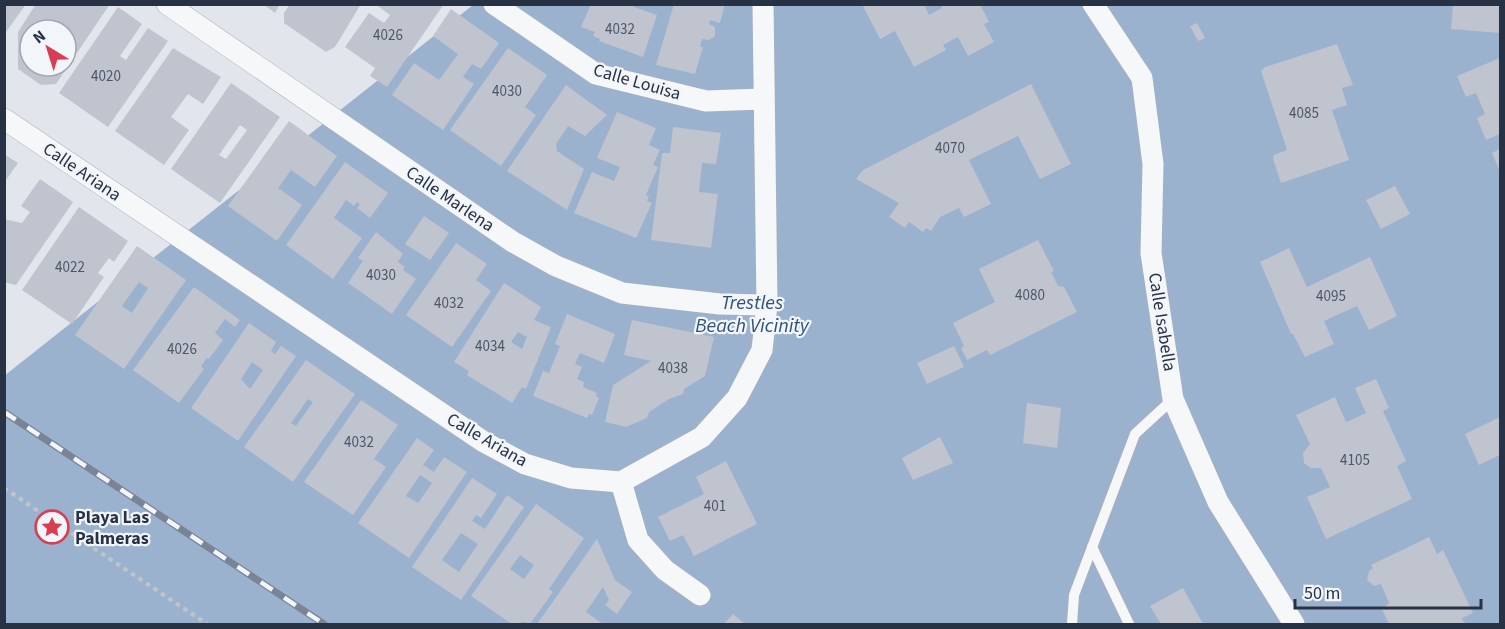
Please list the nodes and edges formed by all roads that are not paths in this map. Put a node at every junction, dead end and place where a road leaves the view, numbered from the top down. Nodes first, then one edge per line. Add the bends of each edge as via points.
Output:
1 (167, 4) edge
2 (494, 4) edge
3 (763, 4) edge
4 (1093, 4) edge
5 (763, 99) junction
6 (4, 119) edge
7 (767, 305) junction
8 (1173, 399) junction
9 (621, 482) junction
10 (1092, 548) junction
11 (700, 595) dead end
12 (1072, 624) edge
13 (1129, 624) edge
14 (1294, 624) edge

1 - 7 street, Calle Marlena via 513,242 556,266 622,293
2 - 5 street, Calle Louisa via 596,74 706,101
3 - 5 street
4 - 8 street, Calle Isabella via 1142,78 1153,164 1151,253
5 - 7 street
6 - 9 street, Calle Ariana via 484,442 525,464 562,475
7 - 9 street via 762,350 737,398 702,437
8 - 10 lane via 1135,434
8 - 14 street, Calle Isabella via 1218,502
9 - 11 street via 638,540 665,570
10 - 12 lane via 1074,595
10 - 13 lane

